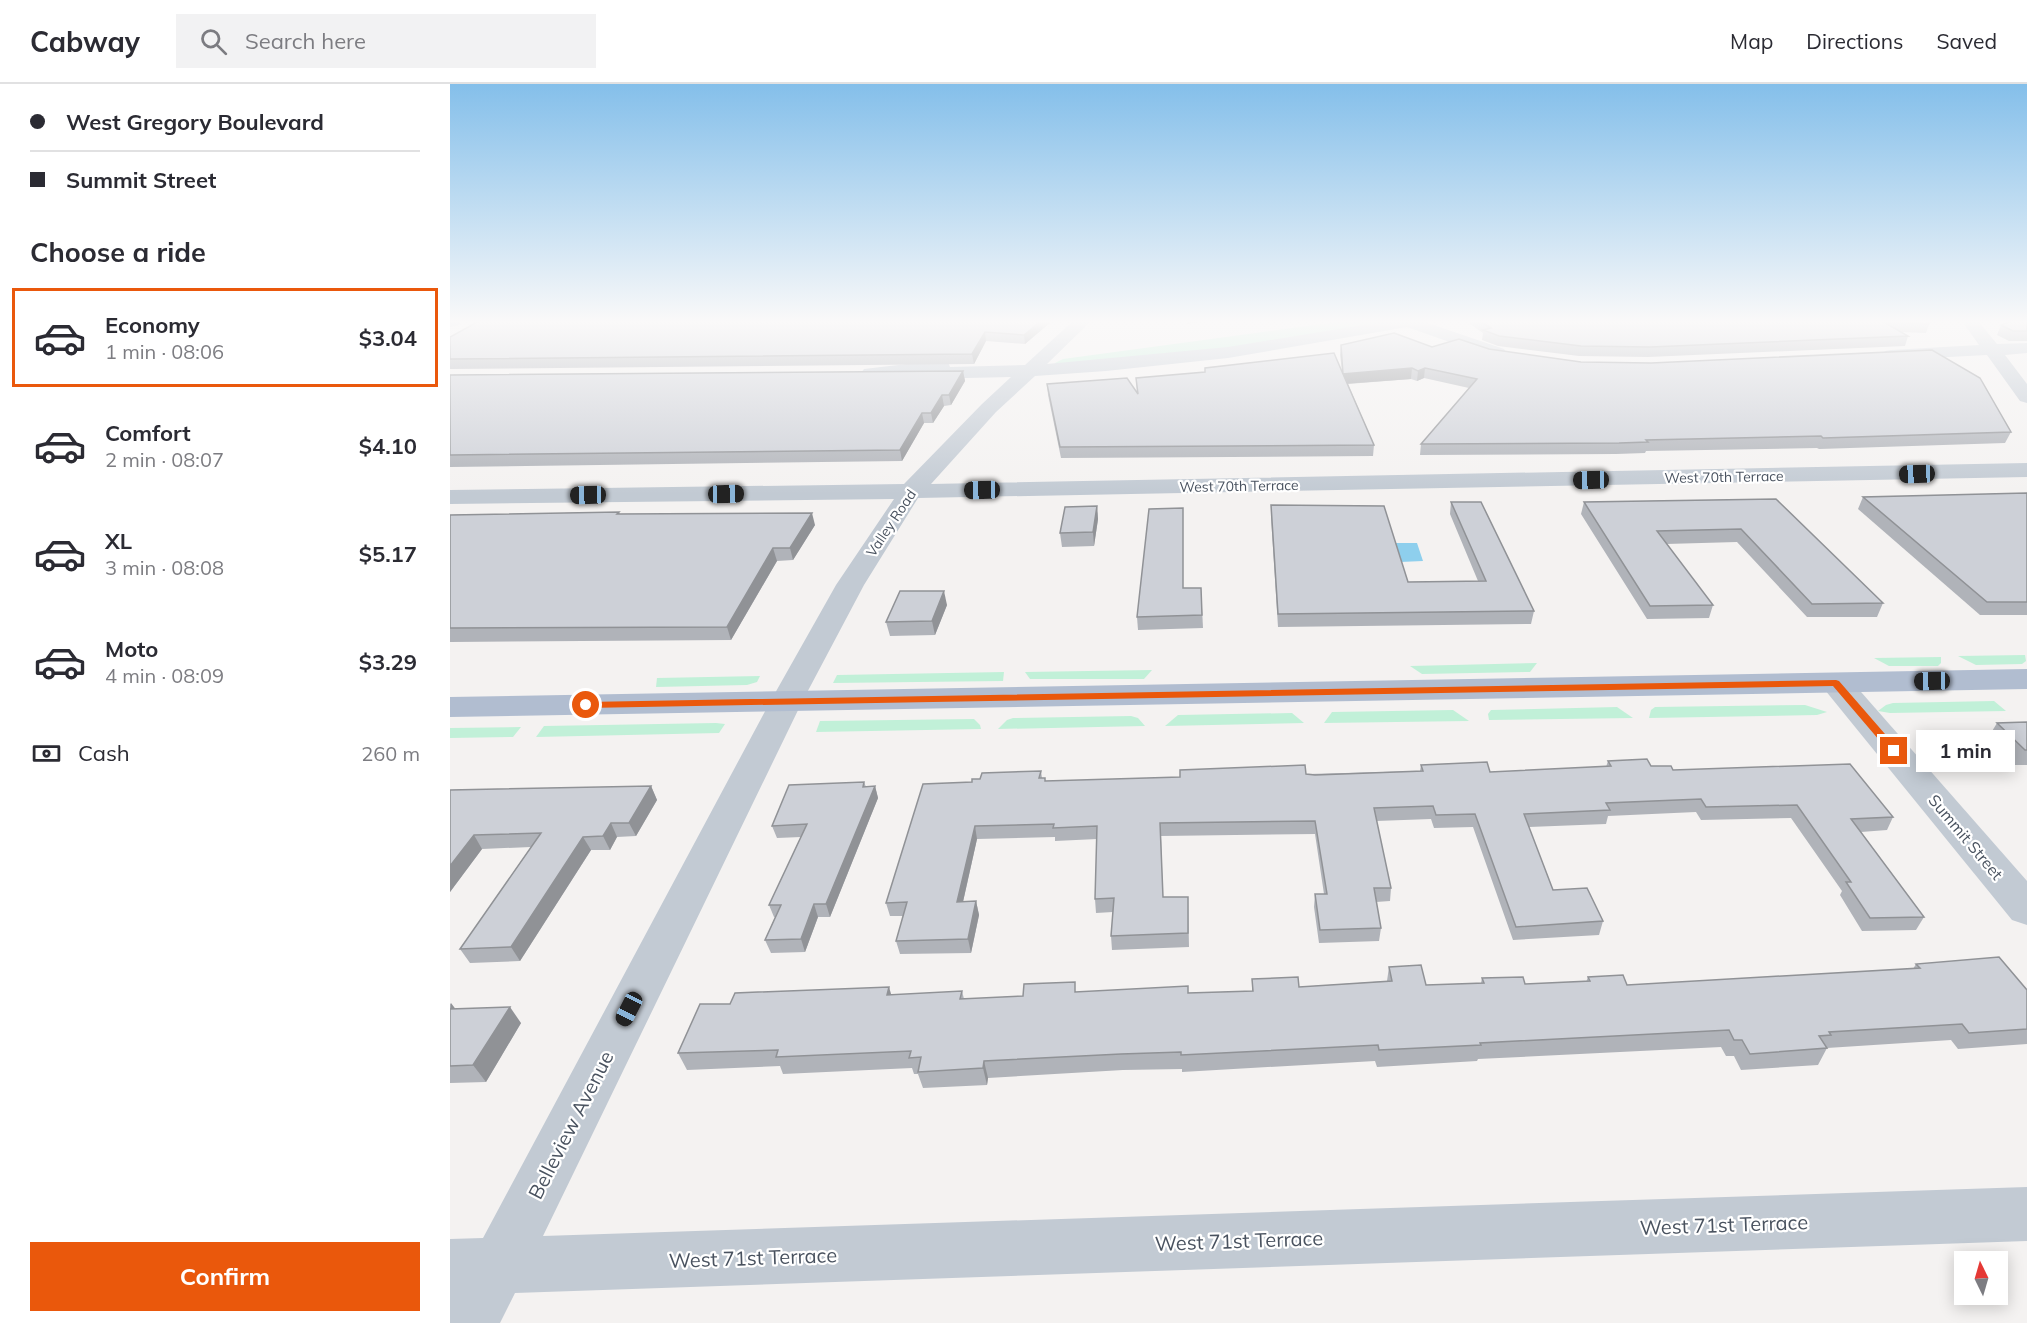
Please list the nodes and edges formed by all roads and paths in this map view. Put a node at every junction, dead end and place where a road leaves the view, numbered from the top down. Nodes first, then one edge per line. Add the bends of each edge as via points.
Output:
1 (1020, 379) edge
2 (2013, 379) edge
3 (2027, 398) edge
4 (2027, 470) edge
5 (911, 492) junction
6 (450, 497) edge
7 (2027, 679) edge
8 (1836, 683) junction
9 (786, 702) junction
10 (450, 707) edge
11 (2027, 909) edge
12 (2027, 1214) edge
13 (474, 1266) edge
14 (469, 1323) edge

1 - 5 street, Valley Road
2 - 3 street
4 - 5 street, West 70th Terrace
5 - 6 street, West 70th Terrace
5 - 9 street, Valley Road via 850,585
7 - 8 main road
8 - 9 main road
8 - 11 street, Summit Street
9 - 10 main road
9 - 13 street, Belleview Avenue
12 - 13 street, West 71st Terrace
13 - 14 street, Belleview Avenue

